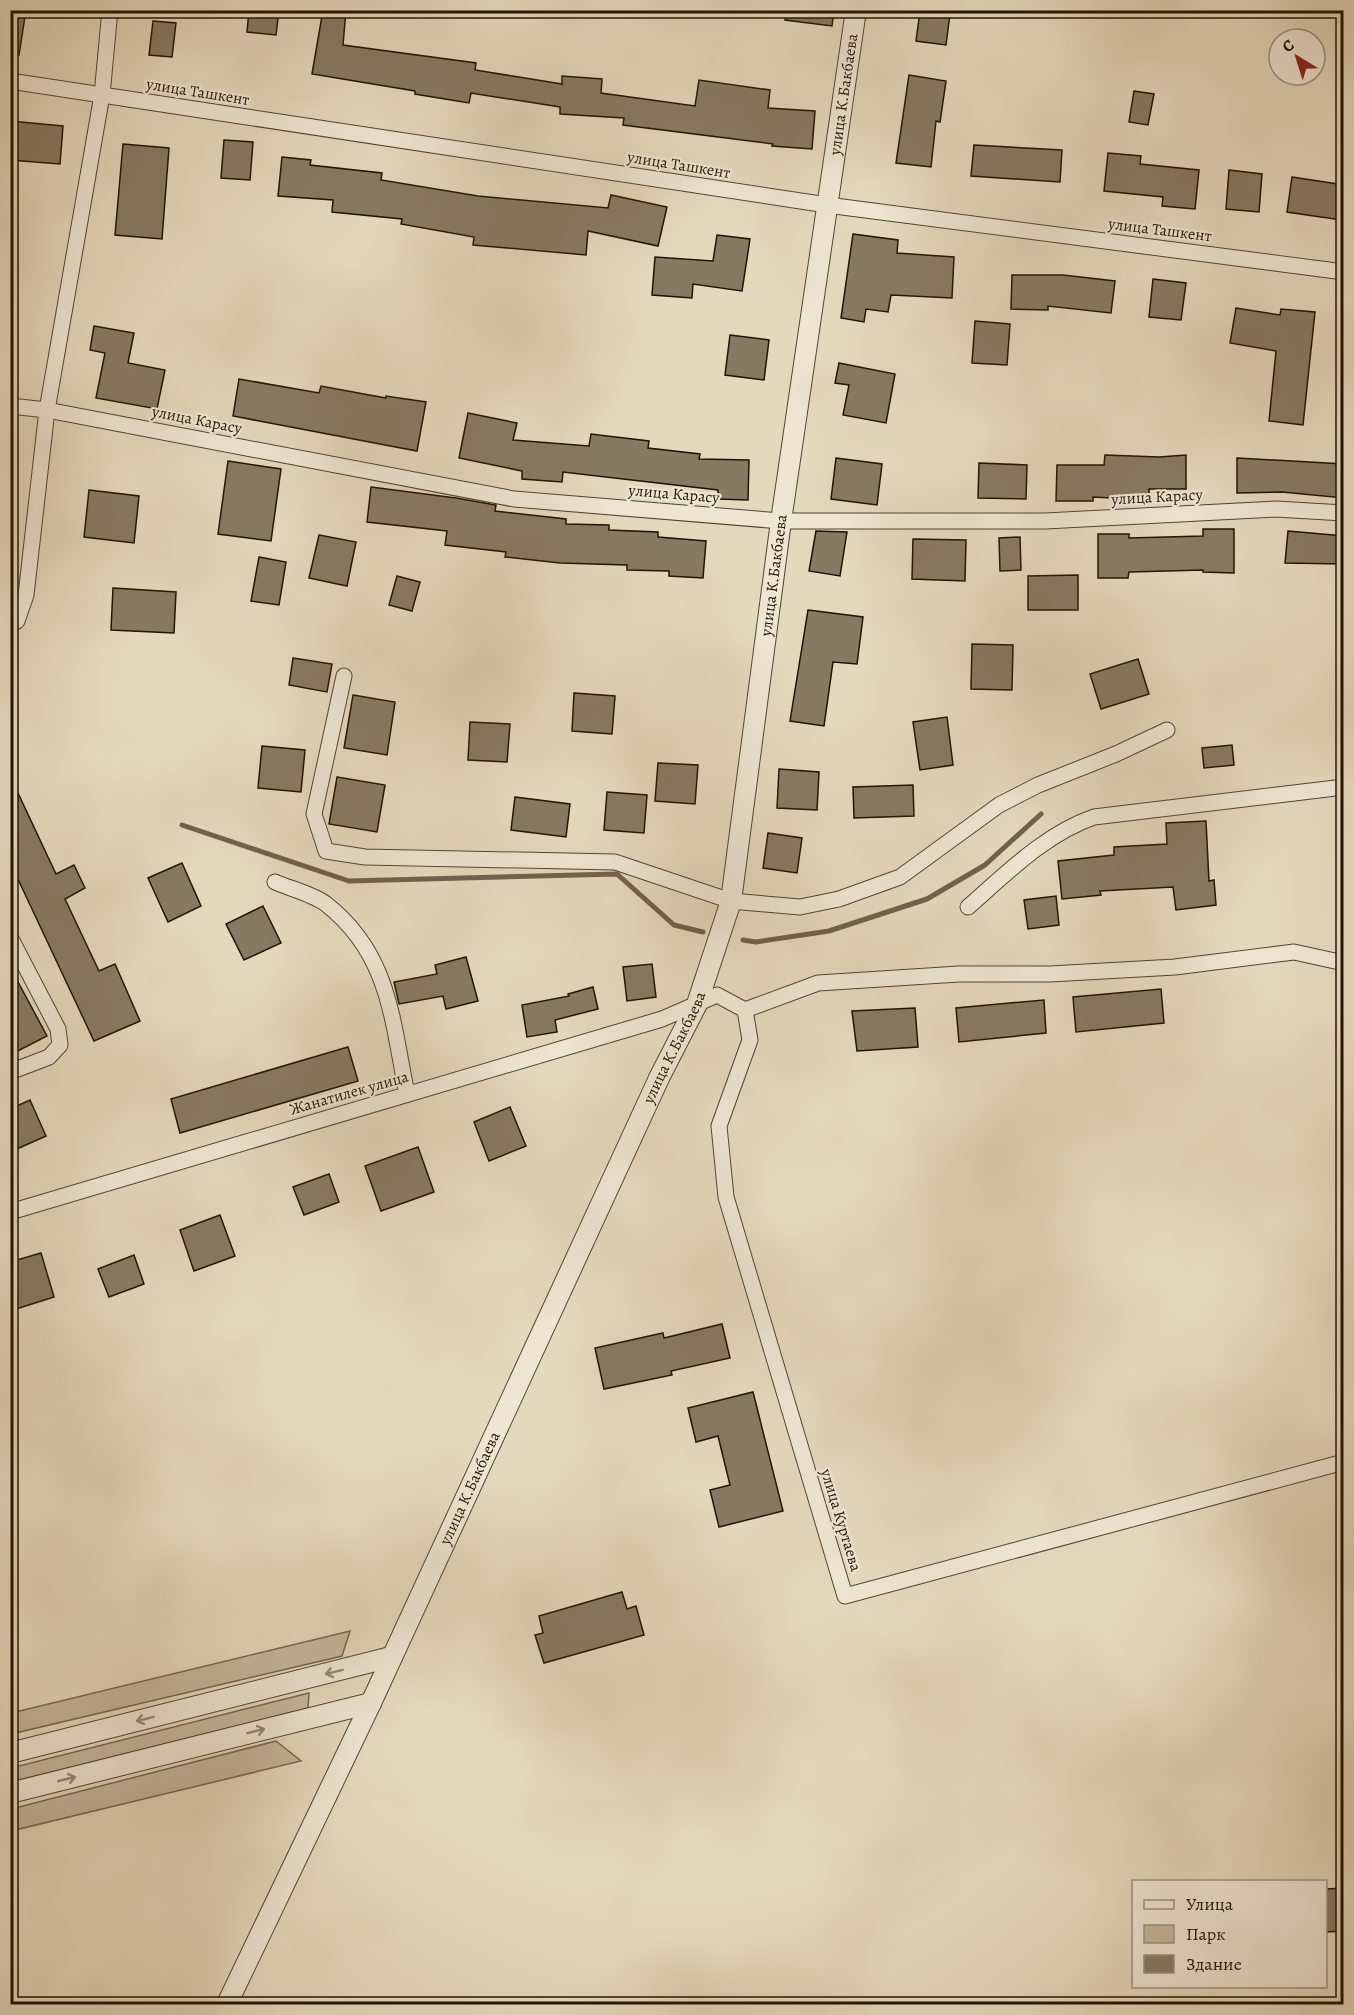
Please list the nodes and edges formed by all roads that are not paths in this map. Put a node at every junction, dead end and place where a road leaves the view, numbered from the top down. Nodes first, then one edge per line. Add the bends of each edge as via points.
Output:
1 (110, 10) edge
2 (856, 10) edge
3 (10, 81) edge
4 (102, 95) junction
5 (827, 206) junction
6 (1344, 272) edge
7 (10, 406) edge
8 (47, 410) junction
9 (1344, 513) edge
10 (781, 521) junction
11 (10, 625) edge
12 (344, 676) dead end
13 (1167, 730) dead end
14 (1344, 787) edge
15 (276, 882) dead end
16 (731, 901) junction
17 (968, 907) dead end
18 (10, 937) edge
19 (1344, 963) edge
20 (697, 1004) junction
21 (745, 1010) junction
22 (10, 1072) edge
23 (407, 1094) junction
24 (10, 1212) edge
25 (1344, 1462) edge
26 (391, 1658) junction
27 (371, 1702) junction
28 (10, 1753) edge
29 (10, 1793) edge
30 (227, 2004) edge

1 - 4 street
2 - 5 street, улица К.Бакбаева
3 - 4 street, улица Ташкент
4 - 5 street, улица Ташкент
4 - 8 street
5 - 6 street, улица Ташкент
5 - 10 street, улица К.Бакбаева
7 - 8 street, улица Карасу
8 - 10 street, улица Карасу via 514,499
8 - 11 street via 26,595 17,621
9 - 10 street, улица Карасу via 1276,509 1045,521
10 - 16 street, улица К.Бакбаева
12 - 16 street via 314,814 326,851 365,856 615,862
13 - 16 street via 999,805 900,877 871,890 800,907
14 - 17 street via 1094,817 1069,825 1042,844
15 - 23 street via 325,903 360,936 378,966
16 - 20 street, улица К.Бакбаева
18 - 22 street via 58,1029 60,1045 50,1058
19 - 21 street via 1294,952 1164,968 818,983
20 - 21 street via 717,995
20 - 23 street, Жанатилек улица via 662,1019
20 - 26 street, улица К.Бакбаева
21 - 25 street, улица Куртаева via 750,1040 719,1126 726,1197 845,1596
23 - 24 street, Жанатилек улица
26 - 27 street, улица К.Бакбаева
26 -> 28 street
29 -> 27 street
27 - 30 street, улица К.Бакбаева

